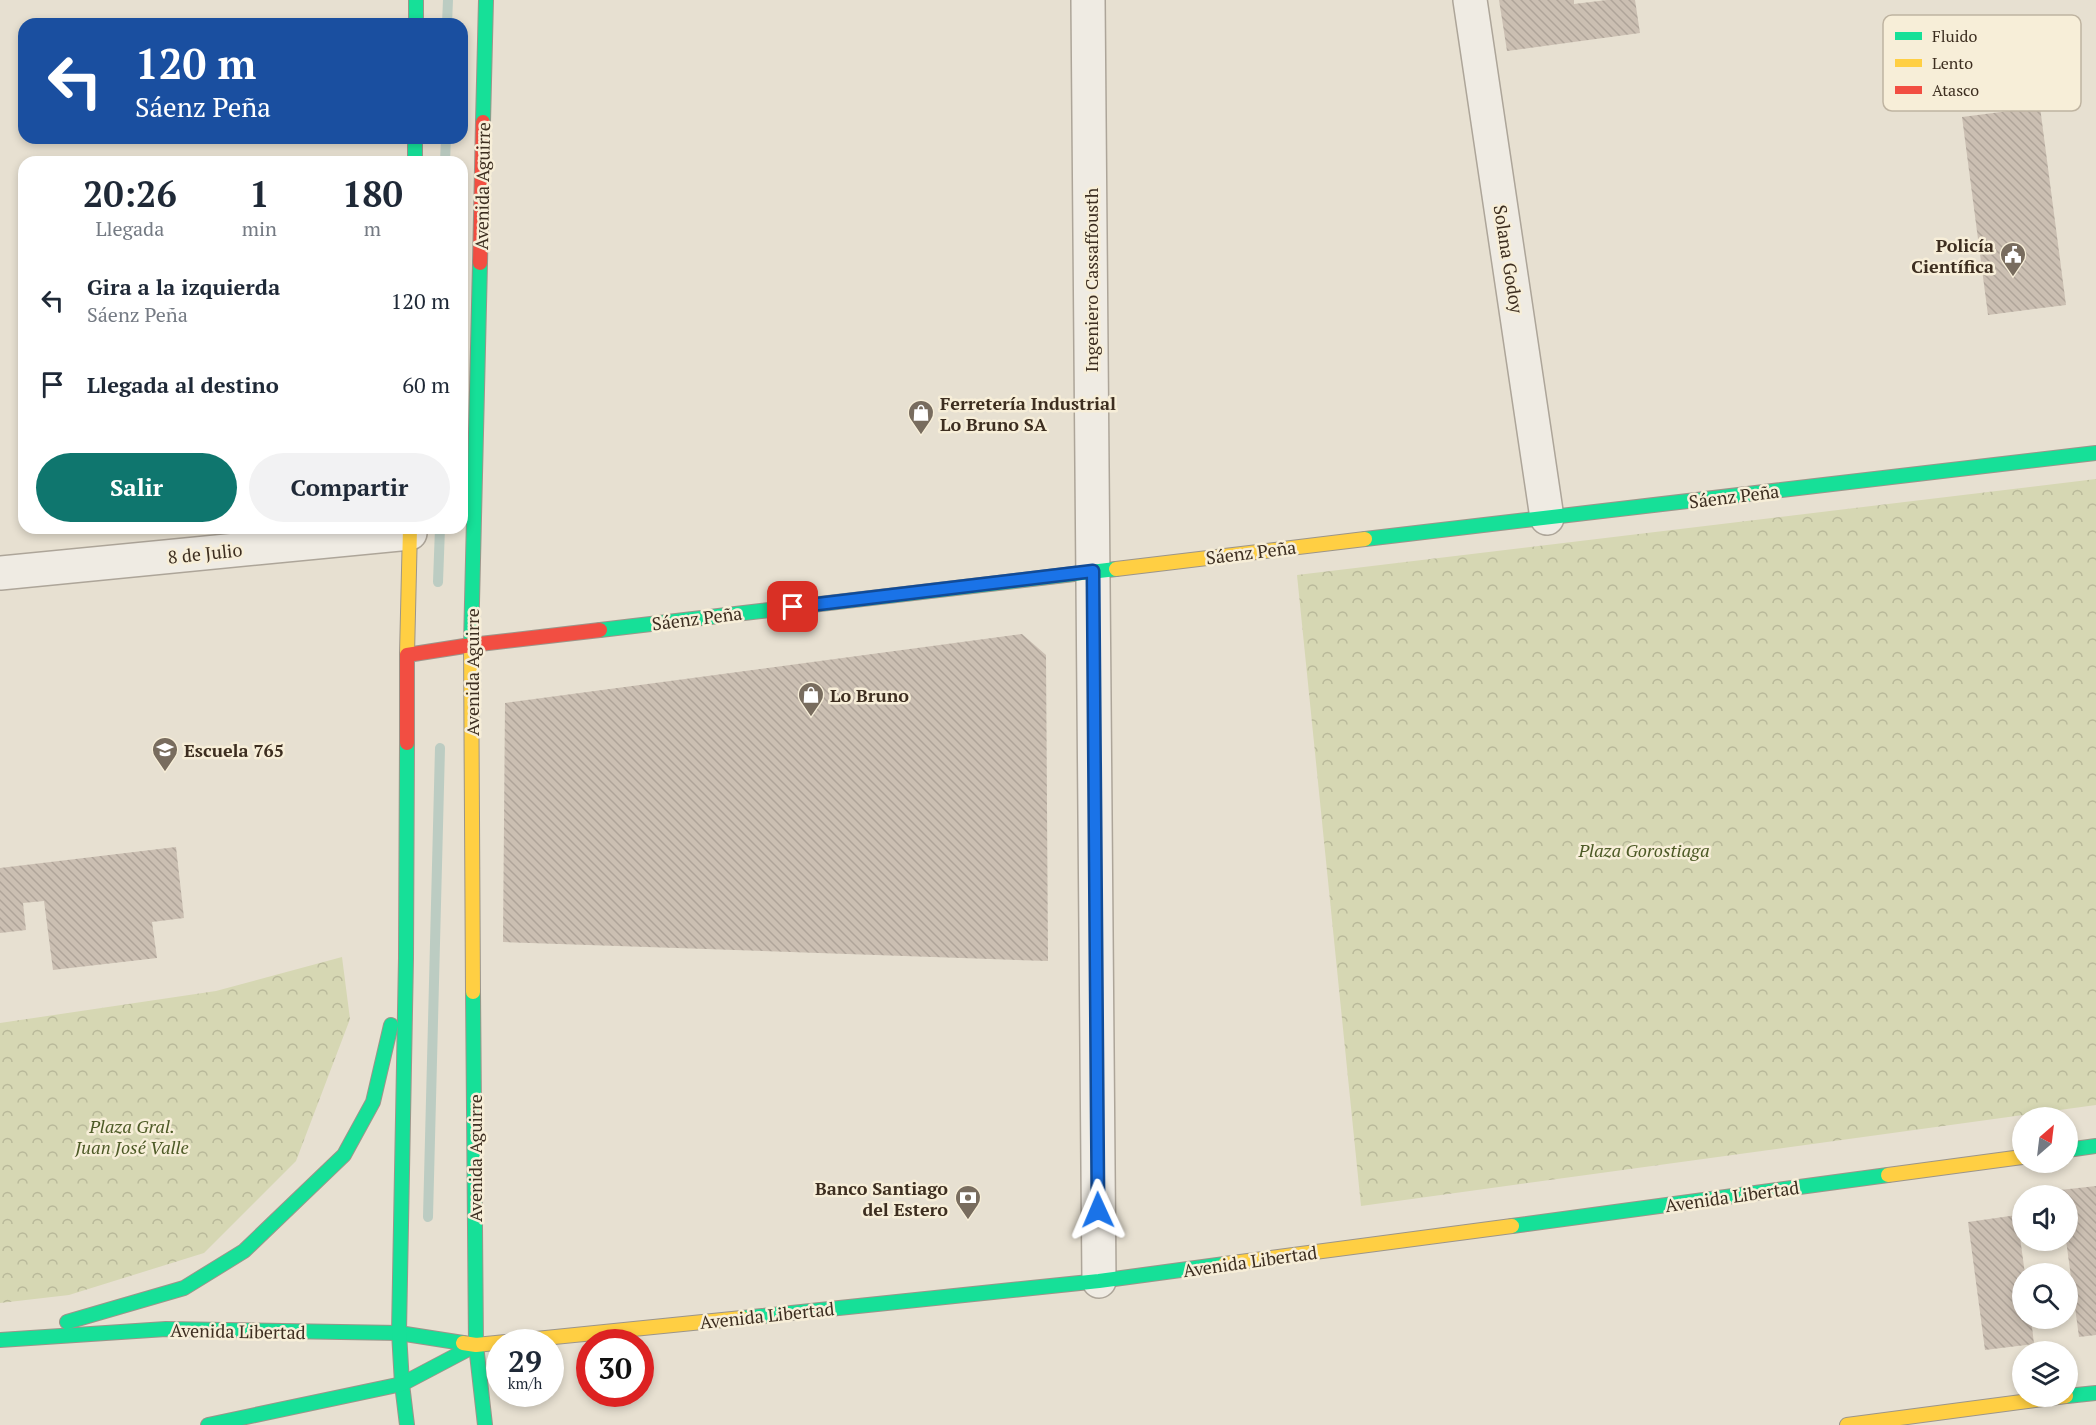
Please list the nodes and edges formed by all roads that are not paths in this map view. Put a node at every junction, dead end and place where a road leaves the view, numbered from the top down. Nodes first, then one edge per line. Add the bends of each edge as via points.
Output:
1 (416, 0) edge
2 (486, 0) edge
3 (1088, 0) edge
4 (1470, 0) edge
5 (416, 18) edge
6 (2096, 453) edge
7 (1547, 518) junction
8 (372, 534) edge
9 (410, 534) edge
10 (1093, 571) junction
11 (0, 573) edge
12 (471, 645) junction
13 (407, 654) junction
14 (406, 958) junction
15 (2096, 1146) edge
16 (2078, 1148) edge
17 (2012, 1158) edge
18 (1099, 1281) junction
19 (399, 1333) junction
20 (3, 1340) edge
21 (476, 1345) junction
22 (402, 1384) junction
23 (2096, 1393) edge
24 (2078, 1395) edge
25 (2012, 1404) edge
26 (2017, 1407) edge
27 (208, 1425) edge
28 (407, 1425) edge
29 (485, 1425) edge
30 (1847, 1425) edge
31 (1935, 1425) edge

1 - 5 main road
2 - 12 main road, Avenida Aguirre
3 - 10 street, Ingeniero Cassaffousth
4 - 7 street, Solana Godoy
6 - 7 main road, Sáenz Peña
7 - 10 main road, Sáenz Peña
8 - 11 street, 8 de Julio
9 - 13 main road
10 - 12 main road, Sáenz Peña
10 - 18 street, Ingeniero Cassaffousth
12 - 13 main road, Sáenz Peña
12 - 21 main road, Avenida Aguirre
13 - 14 main road
14 - 19 main road
14 - 20 main road via 373,1102 344,1155 284,1214 244,1251 183,1288
15 - 16 main road
17 - 18 main road, Avenida Libertad
18 - 21 main road, Avenida Libertad
19 - 20 main road, Avenida Libertad via 166,1329
19 - 21 main road, Avenida Libertad
19 - 22 main road
21 - 22 main road, Avenida Libertad
21 - 29 main road, Avenida Aguirre
22 - 27 main road, Avenida Libertad
22 - 28 main road
23 - 24 main road
25 - 30 main road
26 - 31 main road

